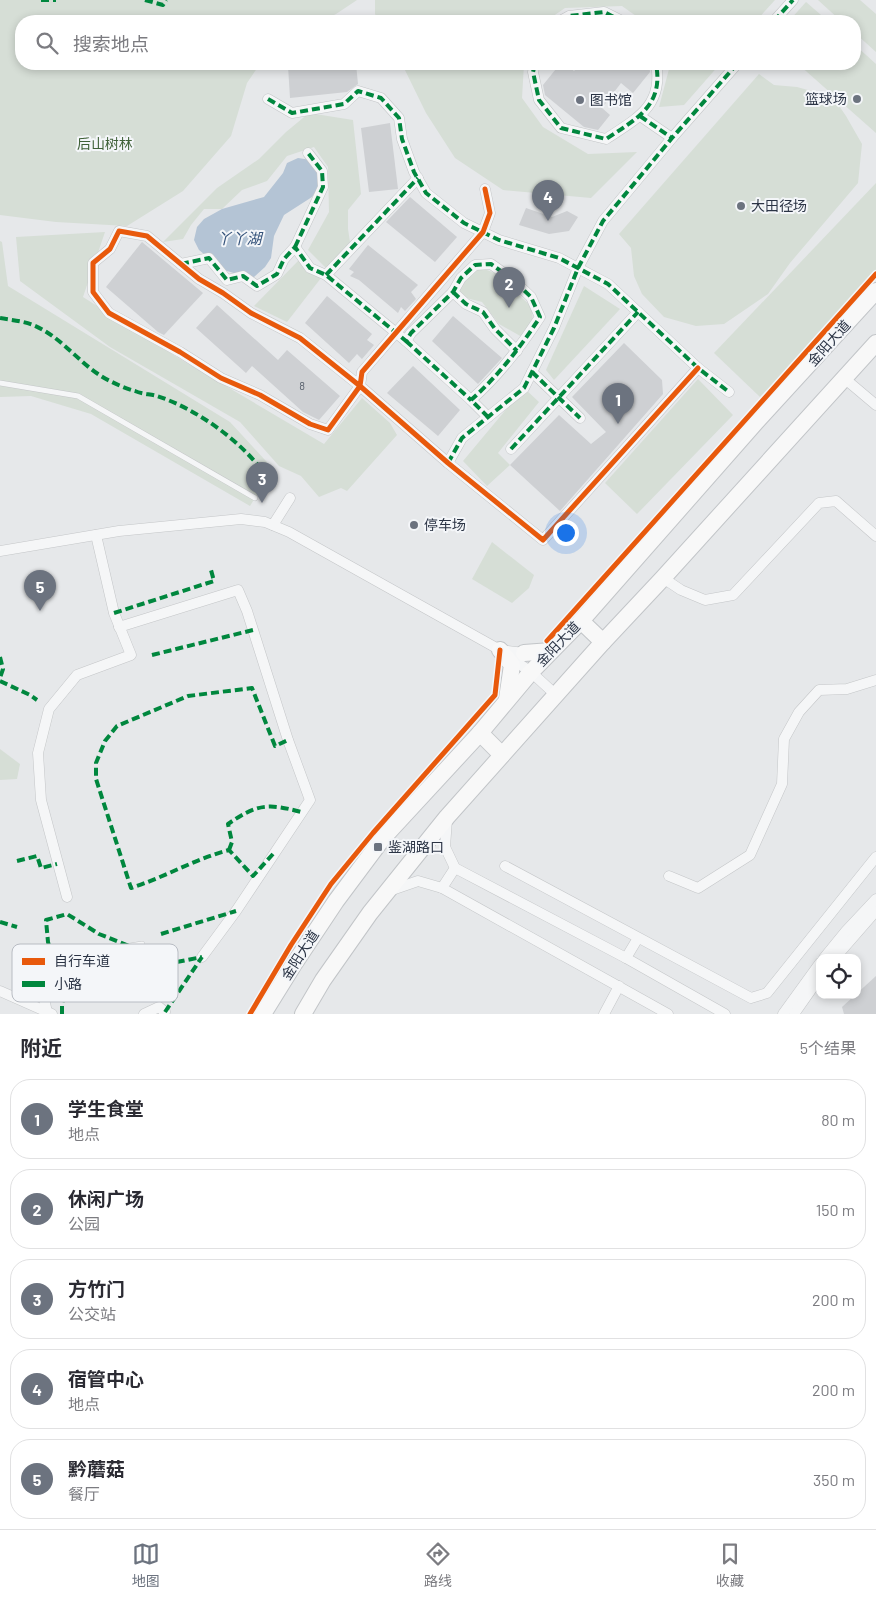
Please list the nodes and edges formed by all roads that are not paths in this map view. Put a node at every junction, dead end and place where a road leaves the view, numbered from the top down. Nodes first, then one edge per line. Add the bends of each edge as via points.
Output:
1 (793, 0) edge
2 (578, 15) edge
3 (610, 15) edge
4 (779, 15) edge
5 (534, 70) edge
6 (657, 70) edge
7 (732, 70) edge
8 (268, 99) dead end
9 (640, 116) junction
10 (672, 138) junction
11 (308, 153) dead end
12 (418, 178) junction
13 (485, 190) dead end
14 (483, 232) junction
15 (295, 247) junction
16 (181, 264) junction
17 (578, 268) junction
18 (326, 276) junction
19 (876, 291) edge
20 (453, 292) junction
21 (638, 312) junction
22 (396, 333) junction
23 (406, 342) junction
24 (876, 342) edge
25 (517, 351) junction
26 (698, 368) junction
27 (532, 372) junction
28 (844, 378) junction
29 (0, 382) edge
30 (360, 386) junction
31 (729, 392) dead end
32 (471, 400) junction
33 (876, 405) edge
34 (488, 417) junction
35 (580, 418) dead end
36 (511, 449) dead end
37 (448, 463) junction
38 (255, 498) dead end
39 (290, 498) dead end
40 (273, 525) junction
41 (96, 535) junction
42 (876, 536) edge
43 (0, 551) edge
44 (663, 578) junction
45 (581, 621) junction
46 (119, 628) junction
47 (603, 642) junction
48 (500, 650) junction
49 (551, 651) junction
50 (524, 653) joint
51 (531, 672) junction
52 (876, 680) edge
53 (556, 695) junction
54 (507, 699) junction
55 (480, 733) junction
56 (502, 756) junction
57 (447, 817) junction
58 (876, 857) edge
59 (505, 866) dead end
60 (456, 868) junction
61 (669, 876) dead end
62 (442, 888) junction
63 (386, 892) junction
64 (67, 897) dead end
65 (876, 899) edge
66 (876, 911) edge
67 (638, 938) junction
68 (828, 954) edge
69 (838, 954) edge
70 (202, 957) dead end
71 (626, 958) junction
72 (816, 969) edge
73 (816, 983) edge
74 (619, 986) junction
75 (0, 991) edge
76 (12, 996) edge
77 (24, 1002) edge
78 (49, 1013) edge
79 (144, 1014) edge
80 (164, 1014) edge
81 (263, 1014) edge
82 (303, 1014) edge
83 (604, 1014) edge
84 (668, 1014) edge
85 (725, 1014) edge
86 (783, 1014) edge
87 (794, 1014) edge

1 - 4 street
2 - 3 street via 604,12
5 - 9 street via 539,100 561,128 606,139
6 - 9 street via 656,94
7 - 10 street
8 - 12 street via 292,113 344,104 358,91 381,98 399,118 402,139
9 - 10 street
10 - 17 street via 603,221
11 - 15 street via 322,171 323,187
12 - 14 street via 426,193
12 - 18 street
13 - 14 street via 490,213
14 - 17 street via 559,258
14 - 22 street
15 - 16 street via 277,274 257,286 243,276 227,280 209,258
15 - 18 street via 310,268
16 - 30 street via 251,314 300,338
16 - 30 street via 147,236 118,231 110,249 93,263 93,292 110,313 221,378 260,395 310,424 328,430
17 - 21 street via 608,284
17 - 27 street
18 - 22 street
19 - 45 main road, 金阳大道
20 - 23 street via 411,332
20 - 25 street via 466,304 483,312
20 - 25 street via 461,278 475,265 491,264 512,279 531,297 540,317
21 - 26 street
21 - 36 street
22 - 23 street
22 - 30 street via 362,372
23 - 32 street
24 - 28 main road
25 - 32 street
26 - 31 street
26 - 37 street via 543,540
27 - 34 street via 524,388
27 - 35 street
28 - 33 street
28 - 44 main road
29 - 38 lane via 78,396
30 - 37 street
32 - 34 street
34 - 37 street via 462,438
39 - 40 street
40 - 41 street via 241,519
40 - 48 street
41 - 43 street
41 - 46 street
42 - 44 street via 836,501 819,503 733,595 705,600
44 - 47 main road
45 - 47 main road
45 - 49 main road, 金阳大道
46 - 64 street via 131,655 77,675 49,709 38,753 41,800
46 - 70 street via 238,590 248,611 310,800
47 - 53 main road
48 - 50 street
48 - 51 street
48 - 54 main road via 512,665
49 - 50 main road
49 - 51 main road, 金阳大道
51 - 53 street
51 - 54 main road, 金阳大道
52 - 61 street via 848,689 819,690 799,712 784,739 782,784 750,855 698,888
53 - 56 main road
54 - 55 main road, 金阳大道
55 - 56 main road
55 - 81 main road, 金阳大道 via 383,838 336,900
56 - 57 main road
57 - 60 street via 445,847
57 - 63 main road
58 - 67 street via 767,993 751,998
59 - 67 street
60 - 62 street
60 - 71 street
62 - 63 street via 418,881
62 - 74 street
63 - 82 main road via 323,980
65 - 68 street
66 - 69 street
67 - 71 street
71 - 85 street
72 - 86 street
73 - 87 street
74 - 83 street
74 - 84 street
75 - 76 street
77 - 78 street
79 - 80 street via 159,1007

